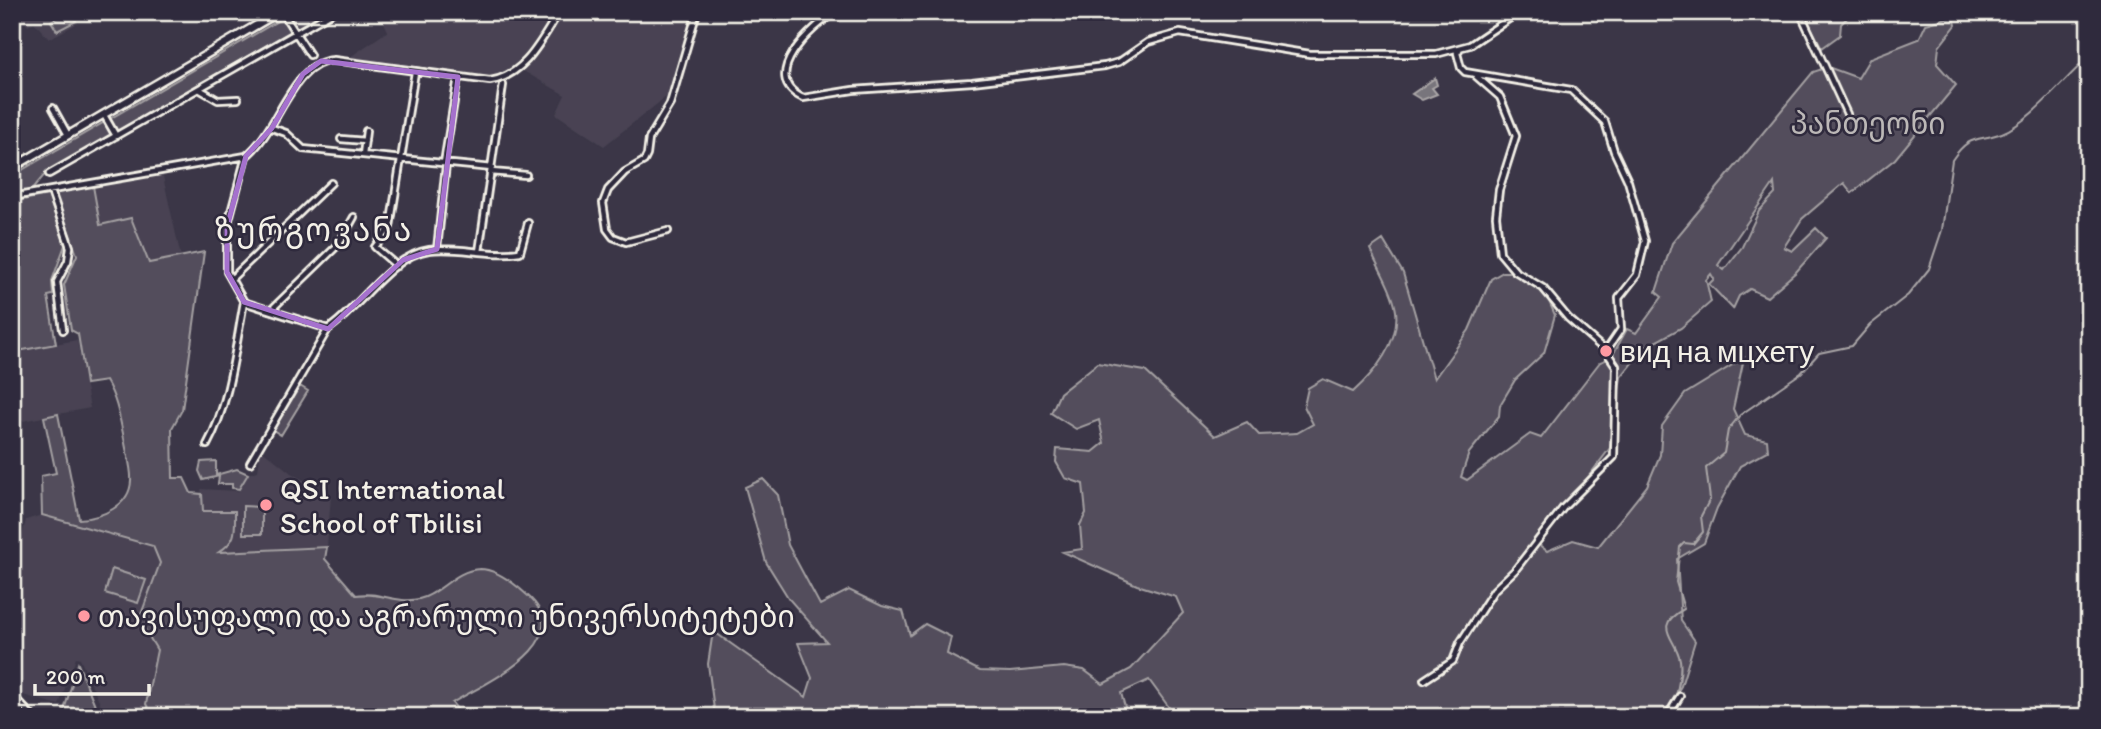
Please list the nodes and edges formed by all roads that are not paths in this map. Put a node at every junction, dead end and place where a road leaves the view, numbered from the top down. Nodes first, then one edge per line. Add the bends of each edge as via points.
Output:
1 (280, 12) edge
2 (333, 12) edge
3 (559, 12) edge
4 (696, 12) edge
5 (836, 12) edge
6 (1519, 12) edge
7 (1800, 12) edge
8 (264, 17) edge
9 (295, 34) junction
10 (1460, 48) junction
11 (310, 55) dead end
12 (415, 72) junction
13 (1476, 76) junction
14 (458, 77) junction
15 (503, 85) dead end
16 (199, 89) junction
17 (238, 99) dead end
18 (53, 108) dead end
19 (104, 114) junction
20 (1847, 114) dead end
21 (271, 128) junction
22 (366, 131) dead end
23 (68, 135) junction
24 (116, 136) junction
25 (341, 139) dead end
26 (365, 141) junction
27 (363, 155) junction
28 (246, 156) junction
29 (402, 159) junction
30 (445, 164) junction
31 (12, 168) edge
32 (492, 170) junction
33 (49, 174) dead end
34 (526, 175) dead end
35 (331, 183) dead end
36 (51, 191) junction
37 (12, 197) edge
38 (354, 217) dead end
39 (528, 223) dead end
40 (668, 231) dead end
41 (437, 249) junction
42 (479, 252) junction
43 (397, 266) junction
44 (231, 279) junction
45 (244, 302) junction
46 (271, 310) junction
47 (328, 329) junction
48 (63, 330) dead end
49 (1606, 351) junction
50 (207, 446) dead end
51 (250, 463) dead end
52 (1424, 680) dead end
53 (12, 695) edge
54 (1680, 696) dead end
55 (33, 717) edge
56 (1667, 717) edge

1 - 8 main road
1 - 9 street
2 - 9 street
3 - 14 street via 537,48 513,73 490,81
4 - 40 street via 670,104 649,139 648,155 625,172 603,203 612,237 626,242
5 - 10 street via 820,23 787,62 788,86 803,98 1105,66 1148,42 1180,33 1310,54 1425,55
6 - 10 street via 1479,41
7 - 20 street
8 - 19 main road
9 - 11 street
9 - 16 street
10 - 13 street via 1461,68
12 - 14 street
12 - 21 street via 321,61 303,74
12 - 29 street
13 - 49 street via 1500,97 1516,136 1499,190 1500,253
13 - 49 street via 1571,90 1608,128 1645,241 1637,275 1619,298 1620,329
14 - 30 street
15 - 32 street
16 - 17 street via 218,100
16 - 24 street
18 - 23 street
19 - 23 main road
19 - 24 street
21 - 27 street via 286,133 303,149
21 - 28 street
22 - 26 street
23 - 31 main road
24 - 33 street
25 - 26 street
26 - 27 street
27 - 29 street
28 - 36 street
28 - 44 street via 227,227
29 - 30 street
29 - 43 street via 390,228 375,247
30 - 32 street
30 - 41 street
32 - 34 street
32 - 42 street
35 - 44 street
36 - 37 street
36 - 48 street via 70,247 57,282
38 - 46 street via 339,244
39 - 42 street via 520,252
41 - 42 street
41 - 43 street
43 - 47 street
44 - 45 street
45 - 46 street
45 - 50 street via 215,430
46 - 47 street
47 - 51 street
49 - 52 street via 1617,372 1614,457 1563,508 1494,590 1453,662
53 - 55 street
54 - 56 street

